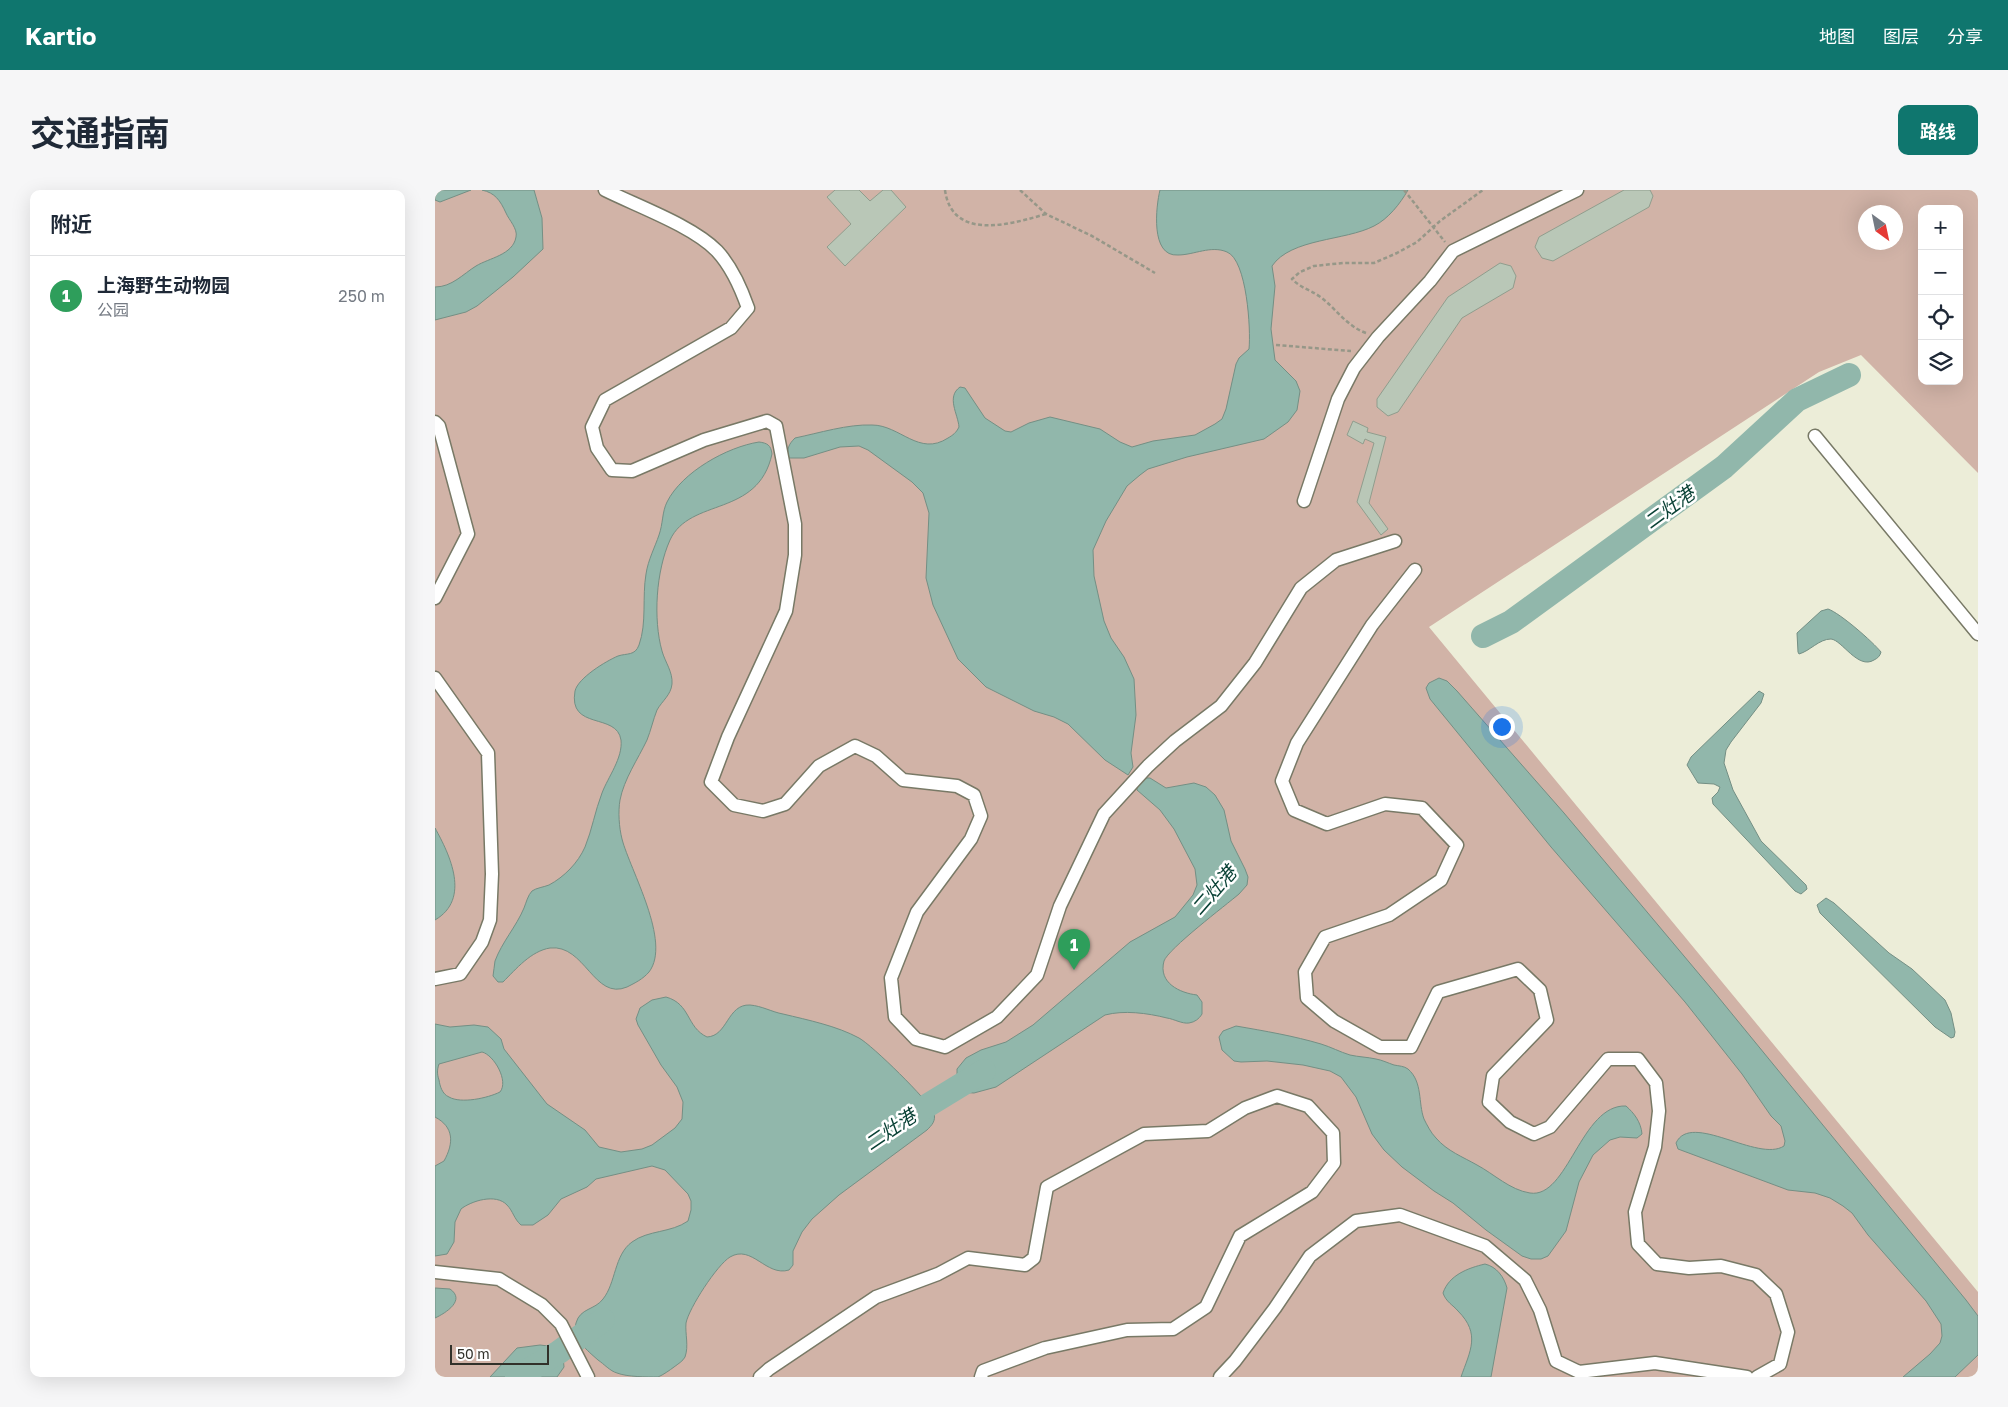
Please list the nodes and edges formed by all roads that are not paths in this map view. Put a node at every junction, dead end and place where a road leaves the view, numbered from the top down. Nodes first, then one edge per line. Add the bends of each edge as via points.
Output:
1 (605, 190) edge
2 (1577, 190) edge
3 (435, 422) edge
4 (1815, 436) dead end
5 (1304, 501) dead end
6 (1395, 541) dead end
7 (1415, 570) dead end
8 (435, 598) edge
9 (1978, 634) edge
10 (435, 678) edge
11 (435, 979) edge
12 (435, 1272) edge
13 (588, 1377) edge
14 (760, 1377) edge
15 (981, 1377) edge
16 (1220, 1377) edge
17 (1747, 1377) edge
18 (1757, 1377) edge

1 - 6 street via 693,233 717,251 740,283 748,308 731,328 605,400 592,426 597,448 613,470 632,471 704,440 767,421 776,426 786,472 795,524 795,555 786,611 728,737 711,782 733,805 763,811 785,804 819,766 855,746 876,756 903,780 957,786 973,795 981,816 971,839 917,912 891,978 895,1017 916,1039 945,1047 997,1016 1037,975 1060,906 1104,814 1175,741 1221,706 1255,663 1301,588 1336,560
2 - 5 street via 1453,251 1354,368 1338,399
3 - 8 street via 439,426 468,534
4 - 9 street
7 - 18 street via 1372,625 1297,743 1282,781 1294,810 1327,824 1385,804 1422,808 1457,845 1441,880 1389,915 1325,937 1305,972 1307,998 1334,1021 1380,1047 1411,1047 1438,992 1518,969 1540,990 1547,1020 1493,1076 1489,1102 1510,1122 1534,1134 1550,1127 1608,1059 1638,1059 1656,1083 1659,1111 1655,1147 1635,1212 1638,1244 1657,1264 1689,1268 1721,1266 1756,1275 1776,1294 1788,1332 1779,1364
10 - 11 street via 488,754 492,874 491,920 482,942 460,974
12 - 13 street via 499,1280 542,1305 561,1324
14 - 15 street via 876,1297 938,1274 968,1258 1025,1265 1035,1258 1047,1187 1144,1134 1209,1131 1245,1108 1277,1096 1308,1106 1333,1133 1334,1163 1312,1192 1240,1236 1206,1307 1173,1329 1127,1330 1045,1348 983,1371
16 - 17 street via 1275,1308 1310,1256 1356,1221 1400,1215 1485,1246 1525,1280 1556,1360 1579,1372 1655,1363

